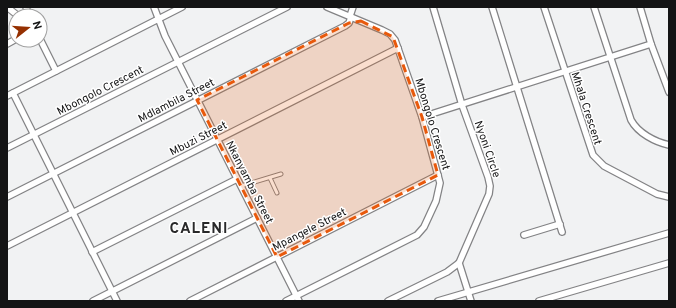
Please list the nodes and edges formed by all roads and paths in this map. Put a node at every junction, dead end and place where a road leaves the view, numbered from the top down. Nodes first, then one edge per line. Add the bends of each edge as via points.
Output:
1 (154, 7) edge
2 (182, 7) edge
3 (287, 7) edge
4 (327, 7) edge
5 (353, 7) edge
6 (433, 7) edge
7 (492, 7) edge
8 (544, 7) edge
9 (594, 7) edge
10 (640, 7) edge
11 (350, 16) junction
12 (158, 20) junction
13 (361, 21) junction
14 (349, 23) junction
15 (651, 44) junction
16 (44, 48) edge
17 (398, 48) junction
18 (610, 58) junction
19 (178, 62) junction
20 (56, 71) junction
21 (565, 72) junction
22 (516, 88) junction
23 (669, 92) edge
24 (10, 95) edge
25 (197, 100) junction
26 (462, 105) junction
27 (422, 117) junction
28 (33, 134) junction
29 (218, 140) junction
30 (669, 145) edge
31 (7, 148) edge
32 (53, 174) junction
33 (281, 174) dead end
34 (438, 175) junction
35 (270, 178) junction
36 (237, 179) junction
37 (241, 186) junction
38 (277, 193) dead end
39 (7, 197) edge
40 (668, 197) edge
41 (73, 213) junction
42 (257, 218) junction
43 (560, 224) junction
44 (562, 232) dead end
45 (669, 233) edge
46 (524, 235) dead end
47 (7, 246) edge
48 (92, 252) junction
49 (277, 257) junction
50 (459, 263) junction
51 (669, 263) edge
52 (112, 291) junction
53 (468, 292) junction
54 (298, 298) edge
55 (93, 301) edge
56 (117, 301) edge
57 (190, 301) edge
58 (286, 301) edge
59 (388, 301) edge
60 (438, 301) edge
61 (471, 301) edge
62 (539, 301) edge

1 - 12 street, Nkanyamba Street
2 - 12 street
3 - 19 street, Mbongolo Crescent
4 - 11 street, Mbongolo Crescent
5 - 11 street
6 - 26 street, Nyoni Circle
7 - 22 street
8 - 21 street, Mhala Crescent
9 - 18 street
10 - 15 street
11 - 13 street, Mbongolo Crescent
11 - 14 street
12 - 19 street, Nkanyamba Street
12 - 20 street
13 - 14 street, Mdlambila Street
13 - 17 street, Mbongolo Crescent via 390,34
14 - 25 street, Mdlambila Street
15 - 18 street
15 - 23 street
16 - 20 street
17 - 27 street, Mbongolo Crescent
17 - 29 street, Mbuzi Street
18 - 21 street
18 - 30 street via 633,125 641,132
19 - 25 street, Nkanyamba Street
19 - 28 street, Mbongolo Crescent
20 - 24 street
21 - 22 street
21 - 40 street, Mhala Crescent via 590,150 596,160 657,194
22 - 26 street
22 - 43 street
24 - 28 street
25 - 29 street, Nkanyamba Street
25 - 32 street, Mdlambila Street
26 - 27 street
26 - 50 street, Nyoni Circle via 488,177 490,190
27 - 34 street, Mbongolo Crescent
28 - 31 street, Mbongolo Crescent
28 - 32 street
29 - 36 street, Nkanyamba Street
29 - 41 street, Mbuzi Street
32 - 39 street, Mdlambila Street
32 - 41 street
33 - 35 lane
34 - 49 street, Mpangele Street
34 - 54 street, Mbongolo Crescent via 439,195 420,233
35 - 37 lane
35 - 38 lane
36 - 37 street, Nkanyamba Street
36 - 48 street
37 - 42 street, Nkanyamba Street
41 - 47 street, Mbuzi Street
41 - 48 street
42 - 49 street, Nkanyamba Street
42 - 52 street
43 - 44 street
43 - 46 street
45 - 53 street
48 - 52 street
49 - 54 street, Nkanyamba Street
49 - 57 street, Mpangele Street
50 - 53 street
50 - 59 street via 447,272
51 - 62 street
52 - 55 street
52 - 56 street
53 - 60 street
53 - 61 street
54 - 58 street, Mbongolo Crescent

